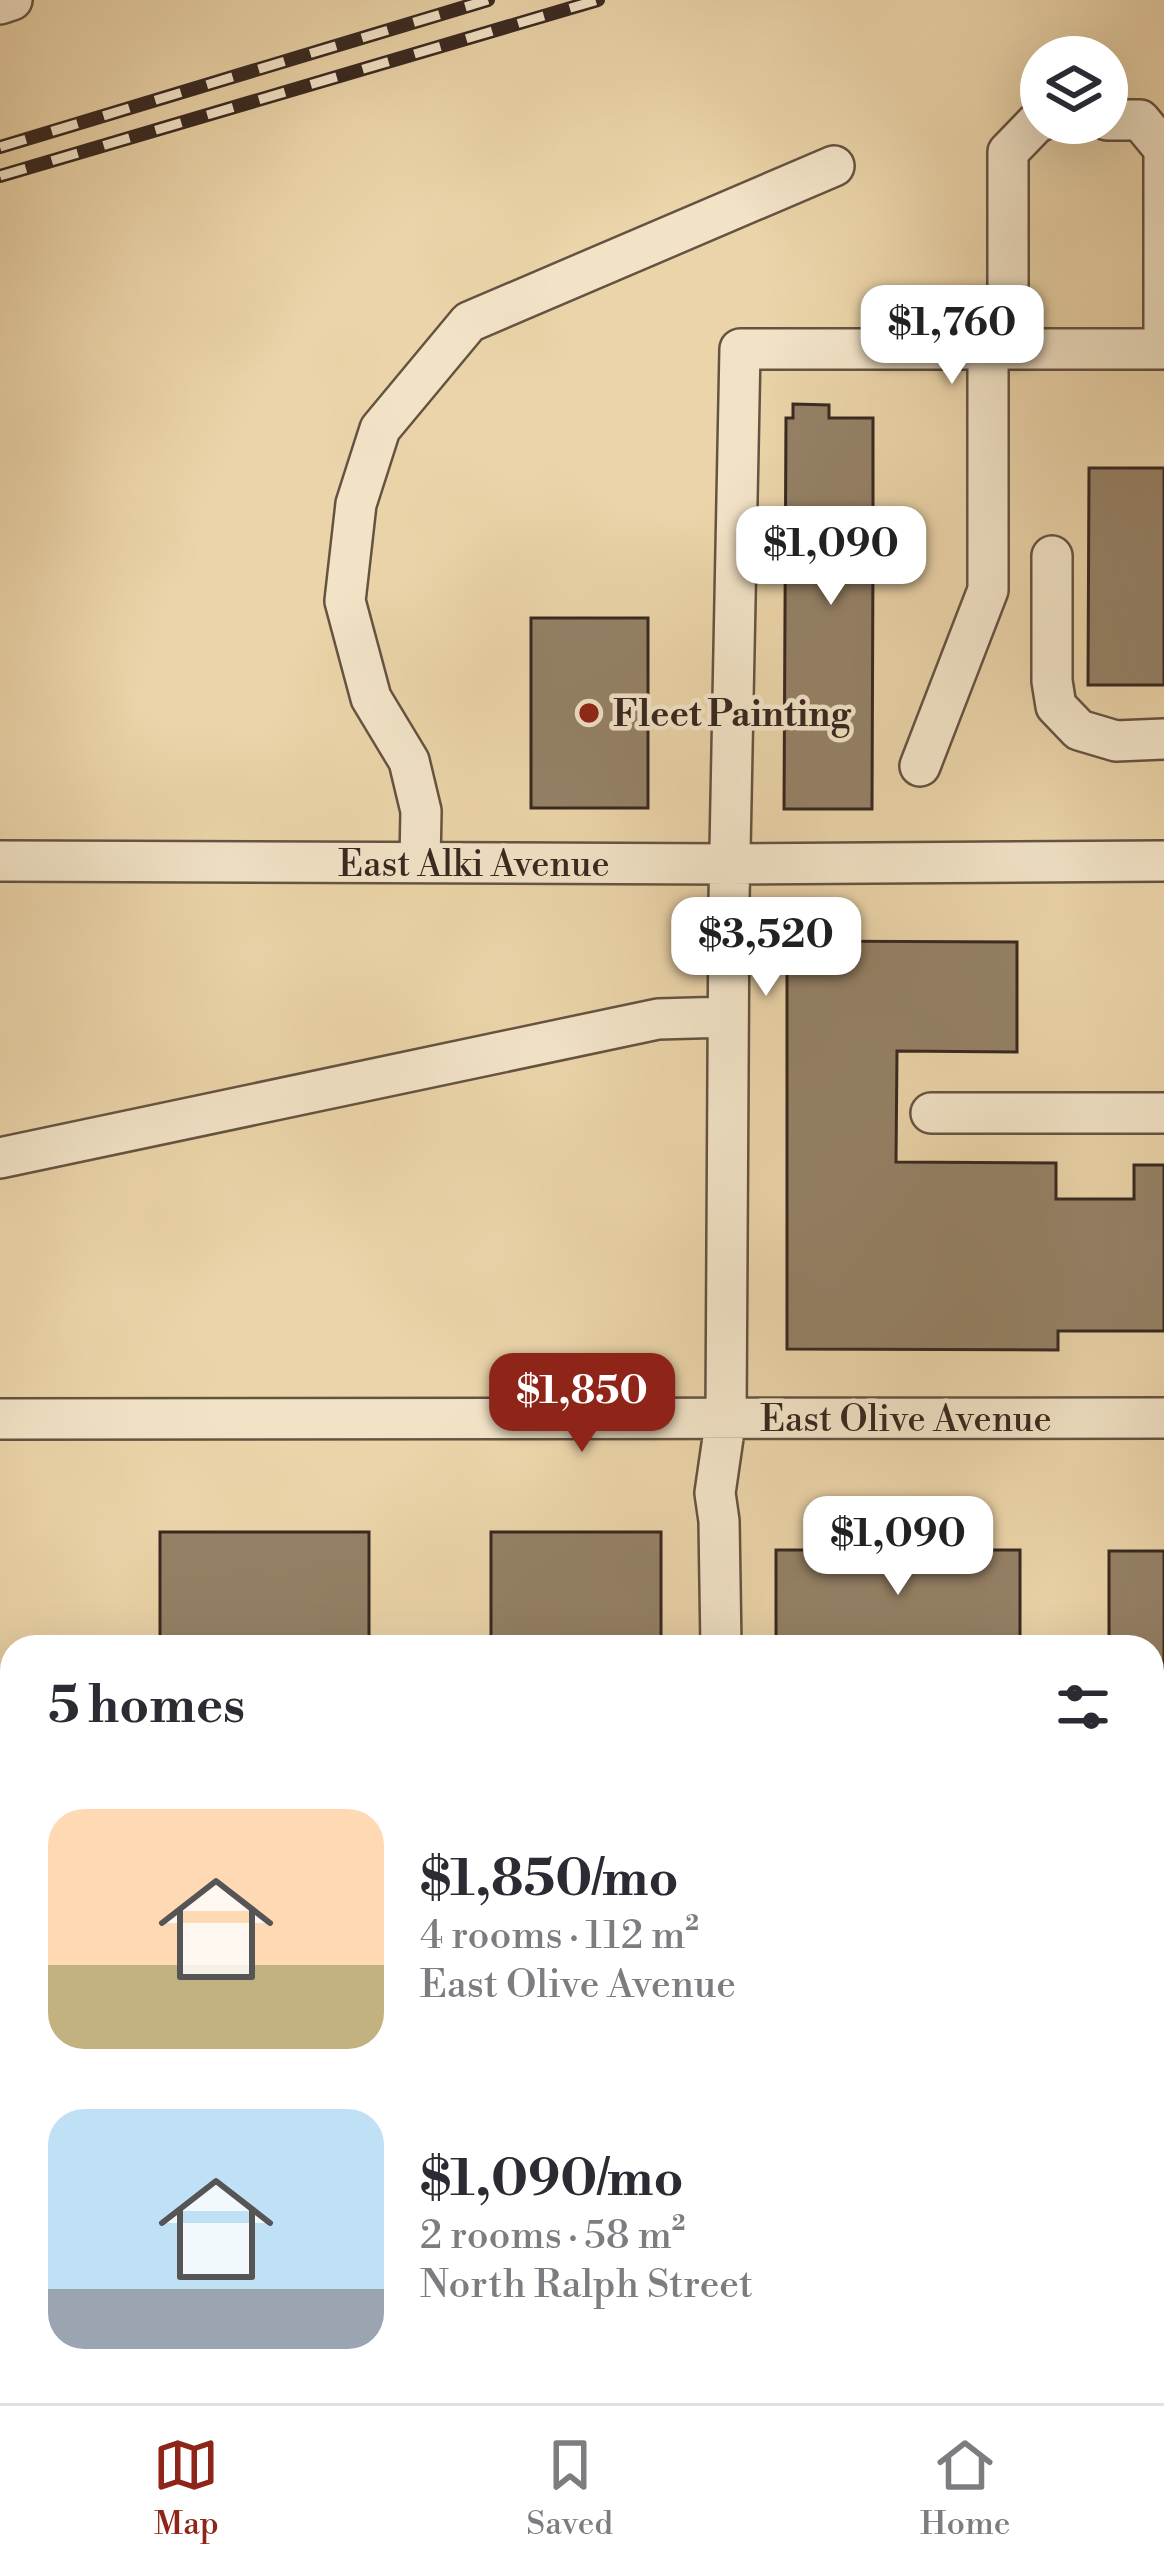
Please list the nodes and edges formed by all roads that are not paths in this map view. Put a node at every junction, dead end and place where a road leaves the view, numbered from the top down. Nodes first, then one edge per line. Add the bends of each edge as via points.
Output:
1 (12, 0) edge
2 (0, 4) edge
3 (1128, 120) edge
4 (1020, 141) edge
5 (835, 166) dead end
6 (998, 349) junction
7 (1164, 349) edge
8 (1052, 556) dead end
9 (1164, 739) edge
10 (920, 766) dead end
11 (0, 861) edge
12 (1164, 861) edge
13 (420, 862) junction
14 (730, 863) junction
15 (728, 1017) junction
16 (931, 1112) dead end
17 (1164, 1113) edge
18 (0, 1158) edge
19 (726, 1417) junction
20 (1164, 1418) edge
21 (0, 1419) edge
22 (721, 1635) edge

1 - 2 street
3 - 7 street via 1140,120 1164,148
4 - 6 street via 1008,152
5 - 13 street via 469,322 380,429 356,504 344,601 371,698 409,760 421,812
6 - 7 street
6 - 10 street via 988,590
6 - 14 street via 740,349
8 - 9 street via 1056,706 1079,730
11 - 13 street, East Alki Avenue
12 - 14 street, East Alki Avenue
13 - 14 street, East Alki Avenue
14 - 15 street
15 - 18 street via 658,1018
15 - 19 street
16 - 17 street
19 - 20 street, East Olive Avenue
19 - 21 street, East Olive Avenue
19 - 22 street via 715,1493

